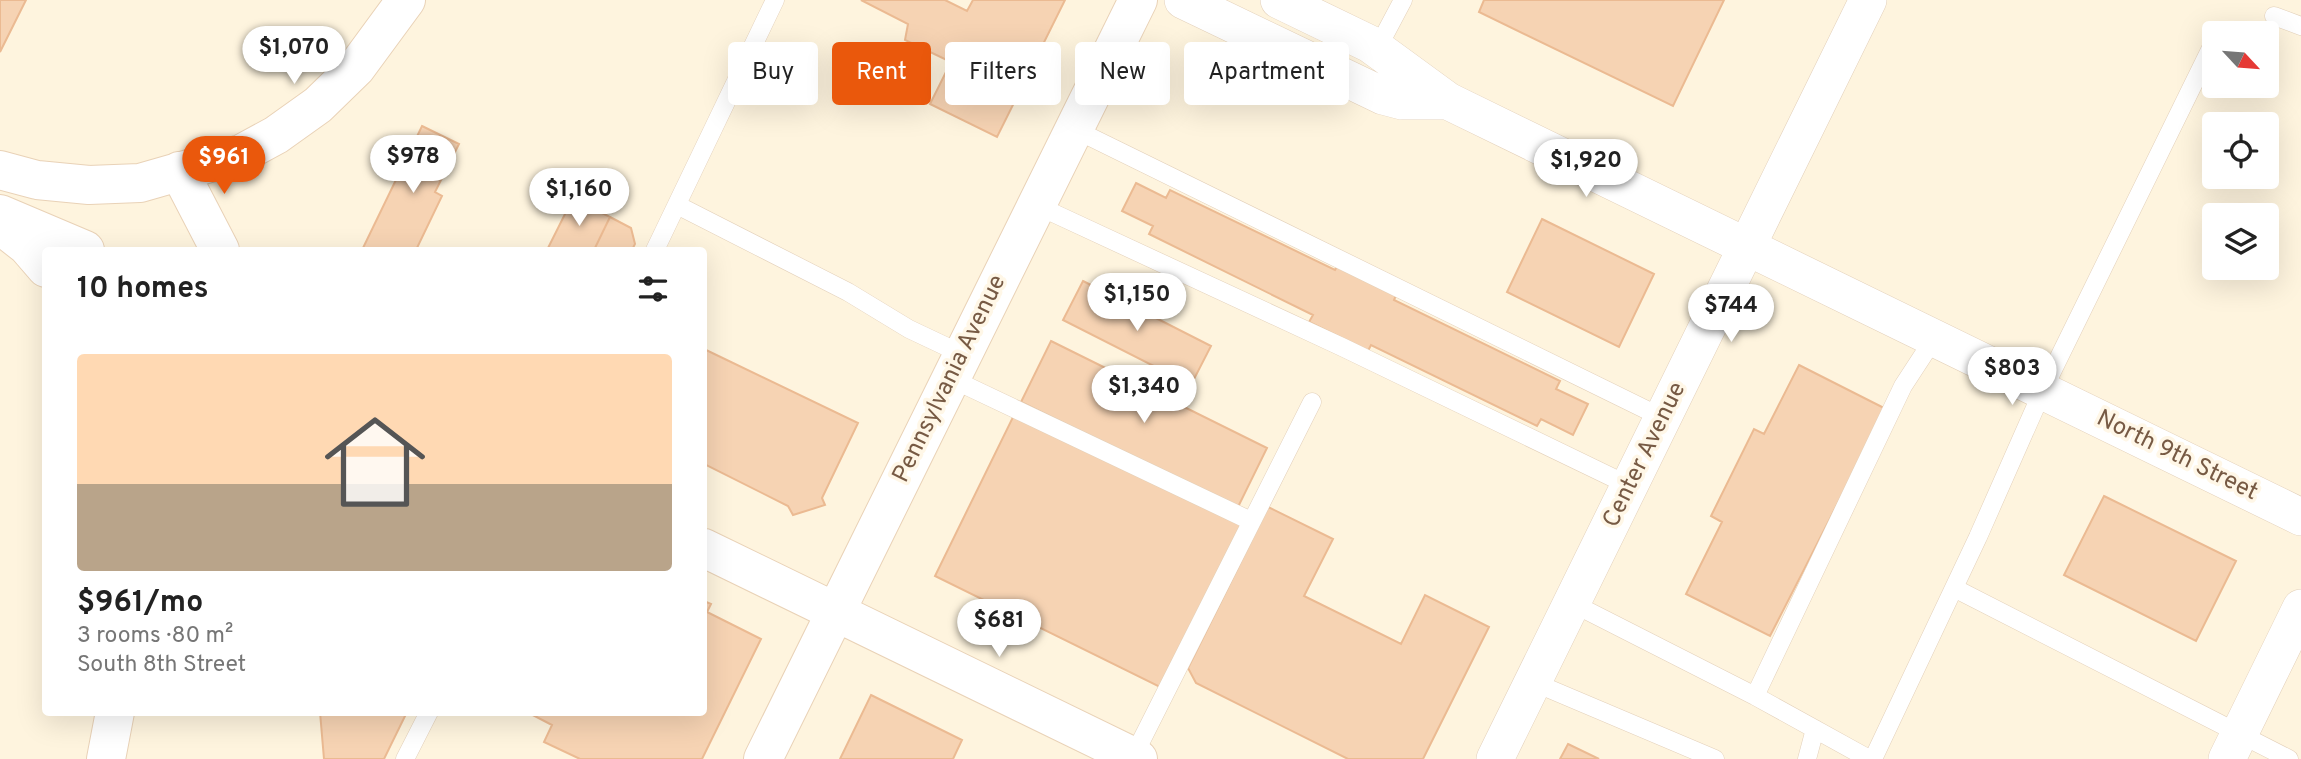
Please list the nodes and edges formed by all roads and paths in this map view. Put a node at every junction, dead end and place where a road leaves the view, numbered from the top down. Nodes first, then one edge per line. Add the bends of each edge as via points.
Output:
1 (406, 0) edge
2 (775, 0) edge
3 (1138, 0) edge
4 (1183, 0) edge
5 (1279, 0) edge
6 (1403, 0) edge
7 (1868, 0) edge
8 (2274, 16) dead end
9 (2301, 26) edge
10 (1377, 49) junction
11 (2202, 66) edge
12 (1448, 101) junction
13 (1074, 129) junction
14 (0, 170) edge
15 (179, 172) junction
16 (677, 205) junction
17 (1035, 205) junction
18 (0, 214) edge
19 (0, 225) edge
20 (1748, 245) junction
21 (78, 247) edge
22 (218, 247) edge
23 (656, 247) edge
24 (42, 263) edge
25 (1935, 337) junction
26 (956, 366) junction
27 (2043, 390) junction
28 (1312, 402) dead end
29 (1662, 418) junction
30 (1630, 486) junction
31 (2301, 517) edge
32 (1251, 522) junction
33 (707, 549) edge
34 (1954, 588) junction
35 (1572, 603) junction
36 (2301, 608) edge
37 (835, 611) junction
38 (1532, 682) junction
39 (1755, 696) junction
40 (114, 716) edge
41 (427, 716) edge
42 (1815, 729) junction
43 (2233, 747) edge
44 (1134, 758) edge
45 (106, 759) edge
46 (405, 759) edge
47 (762, 759) edge
48 (1495, 759) edge
49 (1715, 759) edge
50 (1807, 759) edge
51 (1871, 759) edge
52 (2289, 759) edge

1 - 15 street via 356,68 318,105 241,154
2 - 16 lane
3 - 13 street, Pennsylvania Avenue
4 - 12 street, North 9th Street via 1383,96 1402,101
5 - 10 street, North 9th Street
6 - 10 lane
7 - 20 street, Center Avenue
8 - 9 lane
10 - 12 street, North 9th Street
11 - 27 lane
12 - 20 street, North 9th Street
13 - 17 street, Pennsylvania Avenue
13 - 29 lane
14 - 15 street via 89,186 141,183
15 - 22 street
16 - 23 lane
16 - 26 lane via 848,292 909,329
17 - 26 street, Pennsylvania Avenue
17 - 30 lane via 1342,346
18 - 21 street
19 - 24 street
20 - 25 street, North 9th Street
20 - 29 street, Center Avenue
25 - 27 street, North 9th Street
25 - 39 lane via 1903,386
26 - 32 lane
26 - 37 street, Pennsylvania Avenue
27 - 31 street, North 9th Street
27 - 34 lane
28 - 32 lane
29 - 30 street, Center Avenue
30 - 35 street, Center Avenue
32 - 44 lane
33 - 37 street
34 - 43 lane
34 - 51 lane
35 - 38 street, Center Avenue
35 - 39 lane
36 - 43 street
37 - 44 street
37 - 47 street, Pennsylvania Avenue
38 - 48 street, Center Avenue
38 - 49 lane
39 - 42 lane
40 - 45 street
41 - 46 lane
42 - 50 lane
42 - 51 lane
43 - 52 lane

